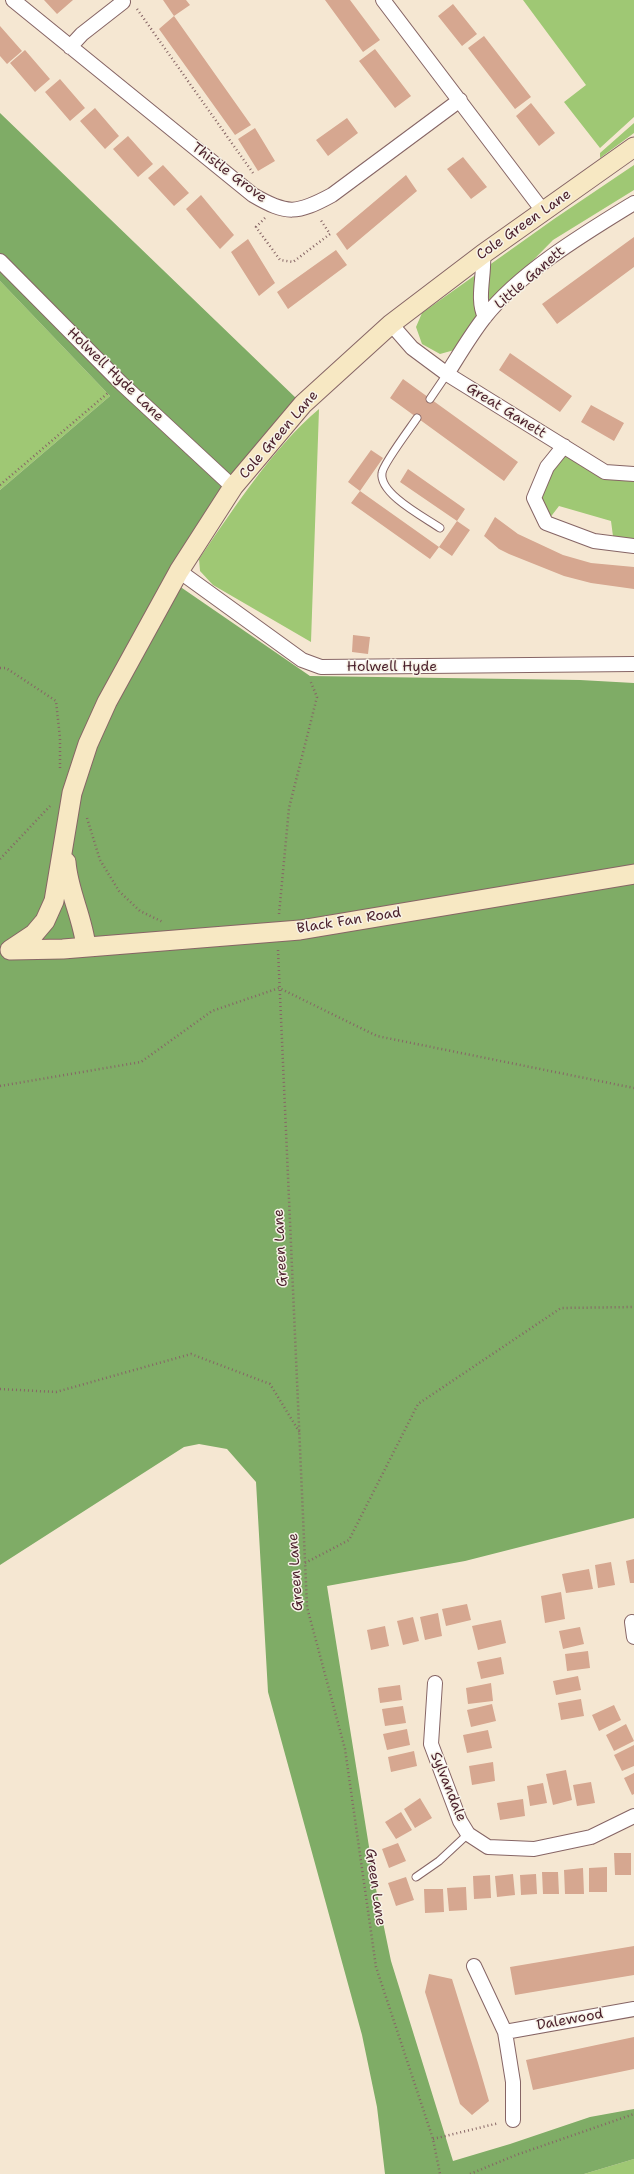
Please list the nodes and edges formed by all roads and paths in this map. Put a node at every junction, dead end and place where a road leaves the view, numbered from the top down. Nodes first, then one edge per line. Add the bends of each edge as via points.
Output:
1 (13, 0) edge
2 (383, 0) edge
3 (129, 4) joint
4 (70, 47) junction
5 (460, 100) junction
6 (634, 147) edge
7 (259, 198) junction
8 (634, 203) edge
9 (274, 207) junction
10 (312, 207) junction
11 (543, 211) junction
12 (483, 254) junction
13 (0, 261) edge
14 (485, 317) junction
15 (391, 324) junction
16 (447, 374) junction
17 (121, 383) junction
18 (430, 399) dead end
19 (417, 418) dead end
20 (564, 446) junction
21 (634, 474) edge
22 (0, 485) edge
23 (233, 487) junction
24 (440, 528) dead end
25 (634, 546) edge
26 (179, 571) junction
27 (302, 660) junction
28 (634, 664) edge
29 (0, 668) edge
30 (60, 770) dead end
31 (53, 804) dead end
32 (86, 815) dead end
33 (65, 834) junction
34 (0, 859) edge
35 (634, 874) edge
36 (279, 915) dead end
37 (167, 924) dead end
38 (86, 947) junction
39 (5, 950) edge
40 (63, 950) joint
41 (278, 952) dead end
42 (280, 988) junction
43 (0, 1086) edge
44 (634, 1088) edge
45 (634, 1307) edge
46 (0, 1389) edge
47 (300, 1433) junction
48 (305, 1564) junction
49 (632, 1622) dead end
50 (634, 1638) edge
51 (435, 1683) dead end
52 (634, 1816) edge
53 (468, 1834) junction
54 (416, 1877) dead end
55 (474, 1966) dead end
56 (634, 2009) edge
57 (505, 2032) junction
58 (634, 2114) edge
59 (513, 2120) joint
60 (433, 2139) junction
61 (440, 2174) edge
62 (470, 2174) edge

1 - 4 street, Thistle Grove
2 - 5 street
3 - 4 street via 82,34
3 - 7 path via 264,189
4 - 7 street, Thistle Grove
5 - 10 street, Thistle Grove
5 - 11 street
6 - 11 street, Cole Green Lane
7 - 9 street, Thistle Grove
8 - 14 street, Little Ganett via 575,239 520,282
9 - 10 street, Thistle Grove via 296,211
9 - 10 path via 256,227 280,260 293,262 330,234
11 - 12 street, Cole Green Lane
12 - 14 street via 480,308
12 - 15 street, Cole Green Lane
13 - 17 street, Holwell Hyde Lane
14 - 16 street, Little Ganett
15 - 16 street, Great Ganett via 412,348
15 - 23 street, Cole Green Lane via 303,404
16 - 18 lane
16 - 20 street, Great Ganett
17 - 22 path
17 - 23 street, Holwell Hyde Lane
19 - 24 lane via 382,471 383,483 390,494
20 - 21 street, Great Ganett via 605,472
20 - 25 street via 547,467 534,498 546,523 594,541
23 - 26 street, Cole Green Lane
26 - 27 street, Holwell Hyde
26 - 33 street, Cole Green Lane via 107,702 88,744 72,792
27 - 28 street, Holwell Hyde via 321,667
27 - 36 path via 317,697 289,808
29 - 30 path via 6,668 56,701
31 - 34 path
32 - 37 path via 100,860 119,891 140,911
33 - 38 street, Cole Green Lane via 67,877 82,924
33 - 39 street, Cole Green Lane via 54,901 45,921 34,934
35 - 38 street, Black Fan Road via 300,930
38 - 40 street, Black Fan Road
39 - 40 street, Cole Green Lane
41 - 42 path, Green Lane
42 - 43 path via 212,1011 141,1062
42 - 44 path via 377,1036
42 - 47 path, Green Lane
45 - 48 path via 561,1308 418,1404 349,1540
46 - 47 path via 56,1392 192,1354 270,1384
47 - 48 path, Green Lane
48 - 60 path, Green Lane via 307,1607 346,1749 376,1967
49 - 50 street
51 - 53 street, Sylvandale via 431,1744 460,1820
52 - 53 street, Sylvandale via 591,1837 534,1849 488,1847
53 - 54 lane via 439,1861
55 - 57 street
56 - 57 street, Dalewood
57 - 59 street via 513,2082
58 - 62 path via 516,2155
59 - 60 path
60 - 61 path, Green Lane

